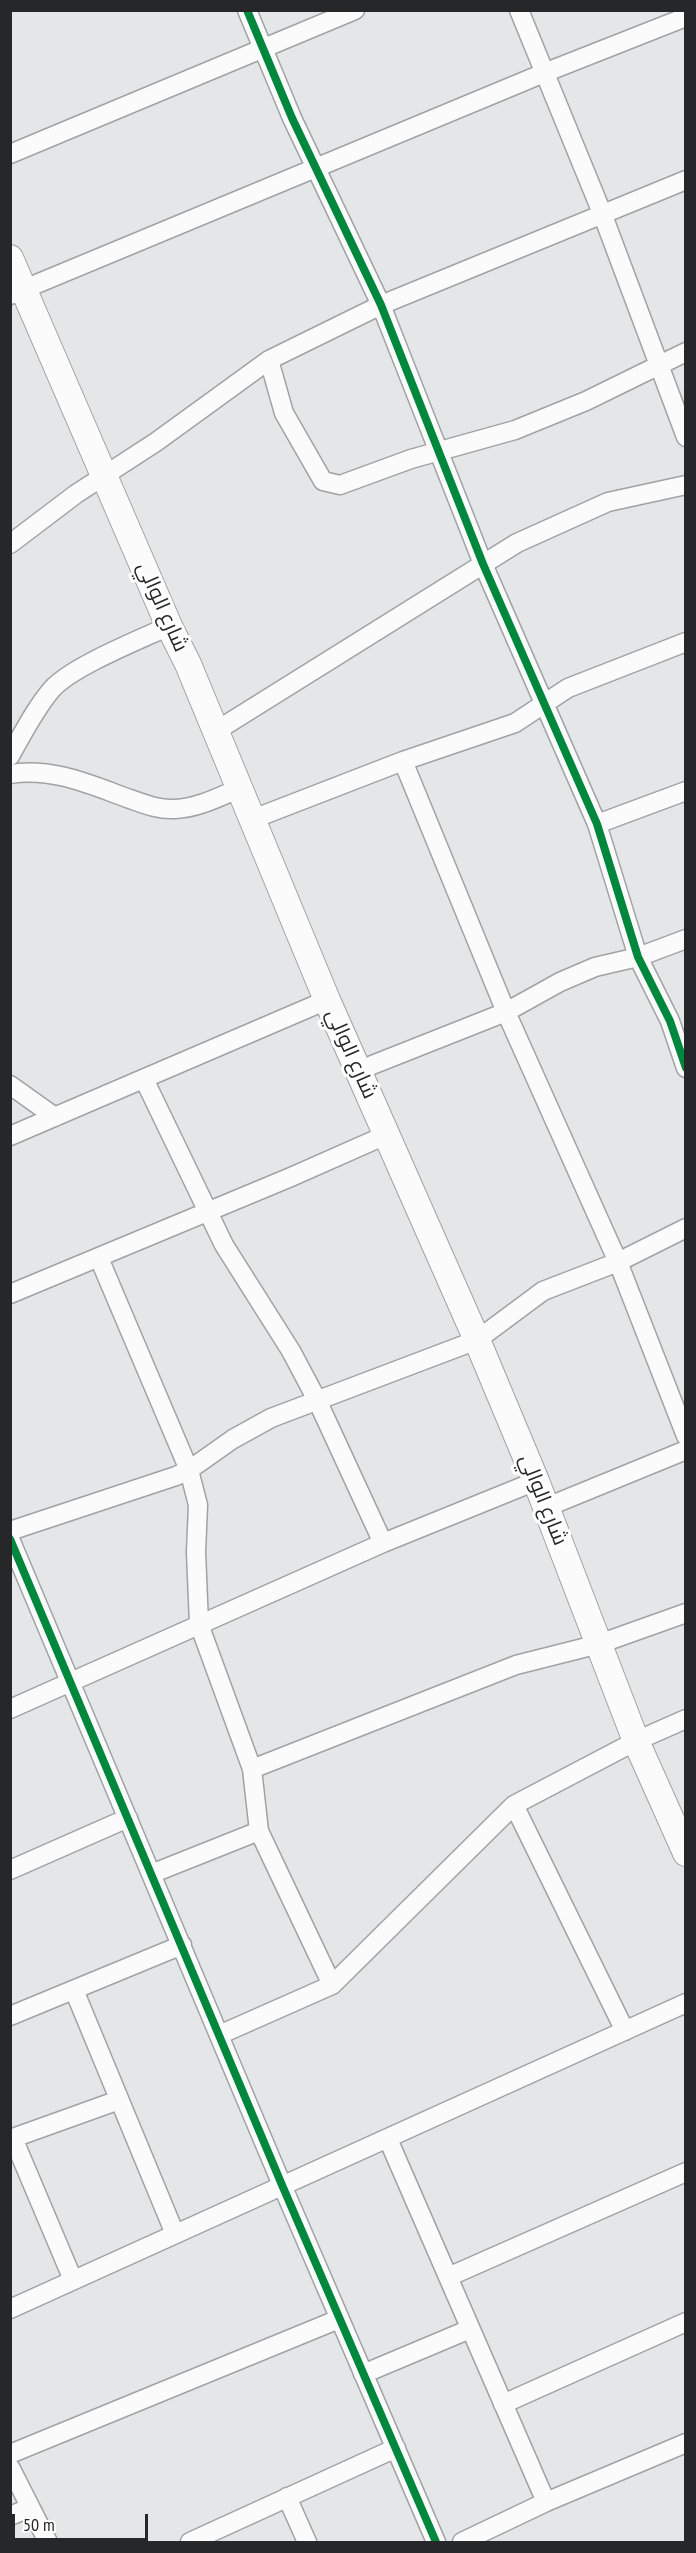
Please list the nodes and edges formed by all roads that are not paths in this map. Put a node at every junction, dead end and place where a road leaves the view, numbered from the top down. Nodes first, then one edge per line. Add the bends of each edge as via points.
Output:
1 (247, 10) edge
2 (355, 10) edge
3 (519, 10) edge
4 (686, 16) edge
5 (263, 51) junction
6 (544, 73) junction
7 (10, 154) edge
8 (315, 168) junction
9 (686, 180) edge
10 (602, 213) junction
11 (10, 258) edge
12 (17, 292) edge
13 (381, 305) junction
14 (686, 352) edge
15 (269, 360) junction
16 (659, 366) junction
17 (686, 437) edge
18 (439, 451) junction
19 (104, 475) junction
20 (686, 484) edge
21 (10, 544) edge
22 (483, 564) junction
23 (169, 626) junction
24 (685, 642) edge
25 (543, 704) junction
26 (216, 731) junction
27 (10, 756) edge
28 (403, 761) junction
29 (10, 774) edge
30 (240, 788) junction
31 (686, 791) edge
32 (253, 819) junction
33 (597, 824) junction
34 (686, 939) edge
35 (638, 957) junction
36 (327, 1000) junction
37 (506, 1012) junction
38 (686, 1068) edge
39 (357, 1071) junction
40 (144, 1079) junction
41 (10, 1085) edge
42 (55, 1117) junction
43 (386, 1135) junction
44 (10, 1136) edge
45 (207, 1212) junction
46 (686, 1228) edge
47 (99, 1258) junction
48 (618, 1262) junction
49 (10, 1294) edge
50 (477, 1340) junction
51 (317, 1400) junction
52 (686, 1436) edge
53 (686, 1450) edge
54 (189, 1470) junction
55 (536, 1480) junction
56 (547, 1507) junction
57 (10, 1531) edge
58 (10, 1539) edge
59 (383, 1543) junction
60 (14, 1559) edge
61 (686, 1613) edge
62 (199, 1624) junction
63 (599, 1644) junction
64 (71, 1682) junction
65 (10, 1709) edge
66 (686, 1719) edge
67 (636, 1741) junction
68 (252, 1769) junction
69 (514, 1805) junction
70 (128, 1818) junction
71 (259, 1831) junction
72 (686, 1853) edge
73 (10, 1870) edge
74 (151, 1874) junction
75 (182, 1945) junction
76 (332, 1985) junction
77 (74, 1990) junction
78 (686, 2003) edge
79 (10, 2016) edge
80 (625, 2031) junction
81 (219, 2035) junction
82 (119, 2100) junction
83 (12, 2138) edge
84 (388, 2139) junction
85 (686, 2172) edge
86 (282, 2185) junction
87 (175, 2234) junction
88 (448, 2277) junction
89 (74, 2280) junction
90 (10, 2309) edge
91 (339, 2319) junction
92 (686, 2322) edge
93 (470, 2329) junction
94 (363, 2374) junction
95 (503, 2404) junction
96 (686, 2443) edge
97 (396, 2448) junction
98 (10, 2454) edge
99 (10, 2467) edge
100 (287, 2497) junction
101 (546, 2502) junction
102 (29, 2508) junction
103 (10, 2516) edge
104 (48, 2542) edge
105 (190, 2542) edge
106 (307, 2542) edge
107 (436, 2542) edge
108 (462, 2542) edge

1 - 5 street
2 - 5 street
3 - 6 street
4 - 6 street
5 - 7 street
5 - 8 street
6 - 8 street
6 - 10 street
8 - 12 street
8 - 13 street
9 - 10 street
10 - 13 street
10 - 16 street
11 - 12 main road, شارع الوالي
12 - 19 main road, شارع الوالي
13 - 15 street
13 - 18 street
14 - 16 street
15 - 18 street via 284,413 322,481 340,485
15 - 19 street
16 - 17 street
16 - 18 street via 516,430
18 - 22 street
19 - 21 street
19 - 23 main road, شارع الوالي
20 - 22 street via 608,502 543,530
22 - 25 street
22 - 26 street
23 - 26 main road, شارع الوالي
23 - 27 street via 102,658 53,688
24 - 25 street via 573,685
25 - 28 street via 515,723
25 - 33 street
26 - 30 main road, شارع الوالي
28 - 32 street
28 - 37 street
29 - 30 street via 59,774 152,806 172,809 191,808
30 - 32 main road, شارع الوالي
31 - 33 street
32 - 36 main road, شارع الوالي
33 - 35 street
34 - 35 street
35 - 37 street via 595,967
35 - 38 street via 670,1021
36 - 39 main road, شارع الوالي
36 - 40 street
37 - 39 street
37 - 48 street
39 - 43 main road, شارع الوالي
40 - 42 street
40 - 45 street
41 - 42 street
42 - 44 street
43 - 45 street
43 - 50 main road, شارع الوالي
45 - 47 street
45 - 51 street
46 - 48 street
47 - 49 street
47 - 54 street
48 - 50 street via 543,1291
48 - 52 street
50 - 51 street
50 - 55 main road, شارع الوالي
51 - 54 street via 232,1439
51 - 59 street
53 - 56 street
54 - 57 street
54 - 62 street via 198,1505
55 - 56 main road, شارع الوالي
55 - 59 street
56 - 63 main road, شارع الوالي
58 - 60 street
59 - 62 street
60 - 64 street
61 - 63 street
62 - 64 street
62 - 68 street
63 - 67 main road, شارع الوالي
63 - 68 street via 516,1665
64 - 65 street
64 - 70 street
66 - 67 street
67 - 69 street
67 - 72 main road, شارع الوالي
68 - 71 street
69 - 76 street
69 - 80 street
70 - 73 street
70 - 74 street
71 - 74 street
71 - 76 street
74 - 75 street
75 - 77 street
75 - 81 street
76 - 81 street
77 - 79 street
77 - 82 street
78 - 80 street
80 - 84 street
81 - 86 street
82 - 83 street
82 - 87 street
83 - 89 street
84 - 86 street
84 - 88 street
85 - 88 street
86 - 87 street
86 - 91 street
87 - 89 street
88 - 93 street
89 - 90 street
91 - 94 street
91 - 98 street
92 - 95 street
93 - 94 street
93 - 95 street
94 - 97 street
95 - 101 street
96 - 101 street
97 - 100 street
97 - 107 street
99 - 102 street
100 - 105 street
100 - 106 street
101 - 108 street
102 - 103 street
102 - 104 street

